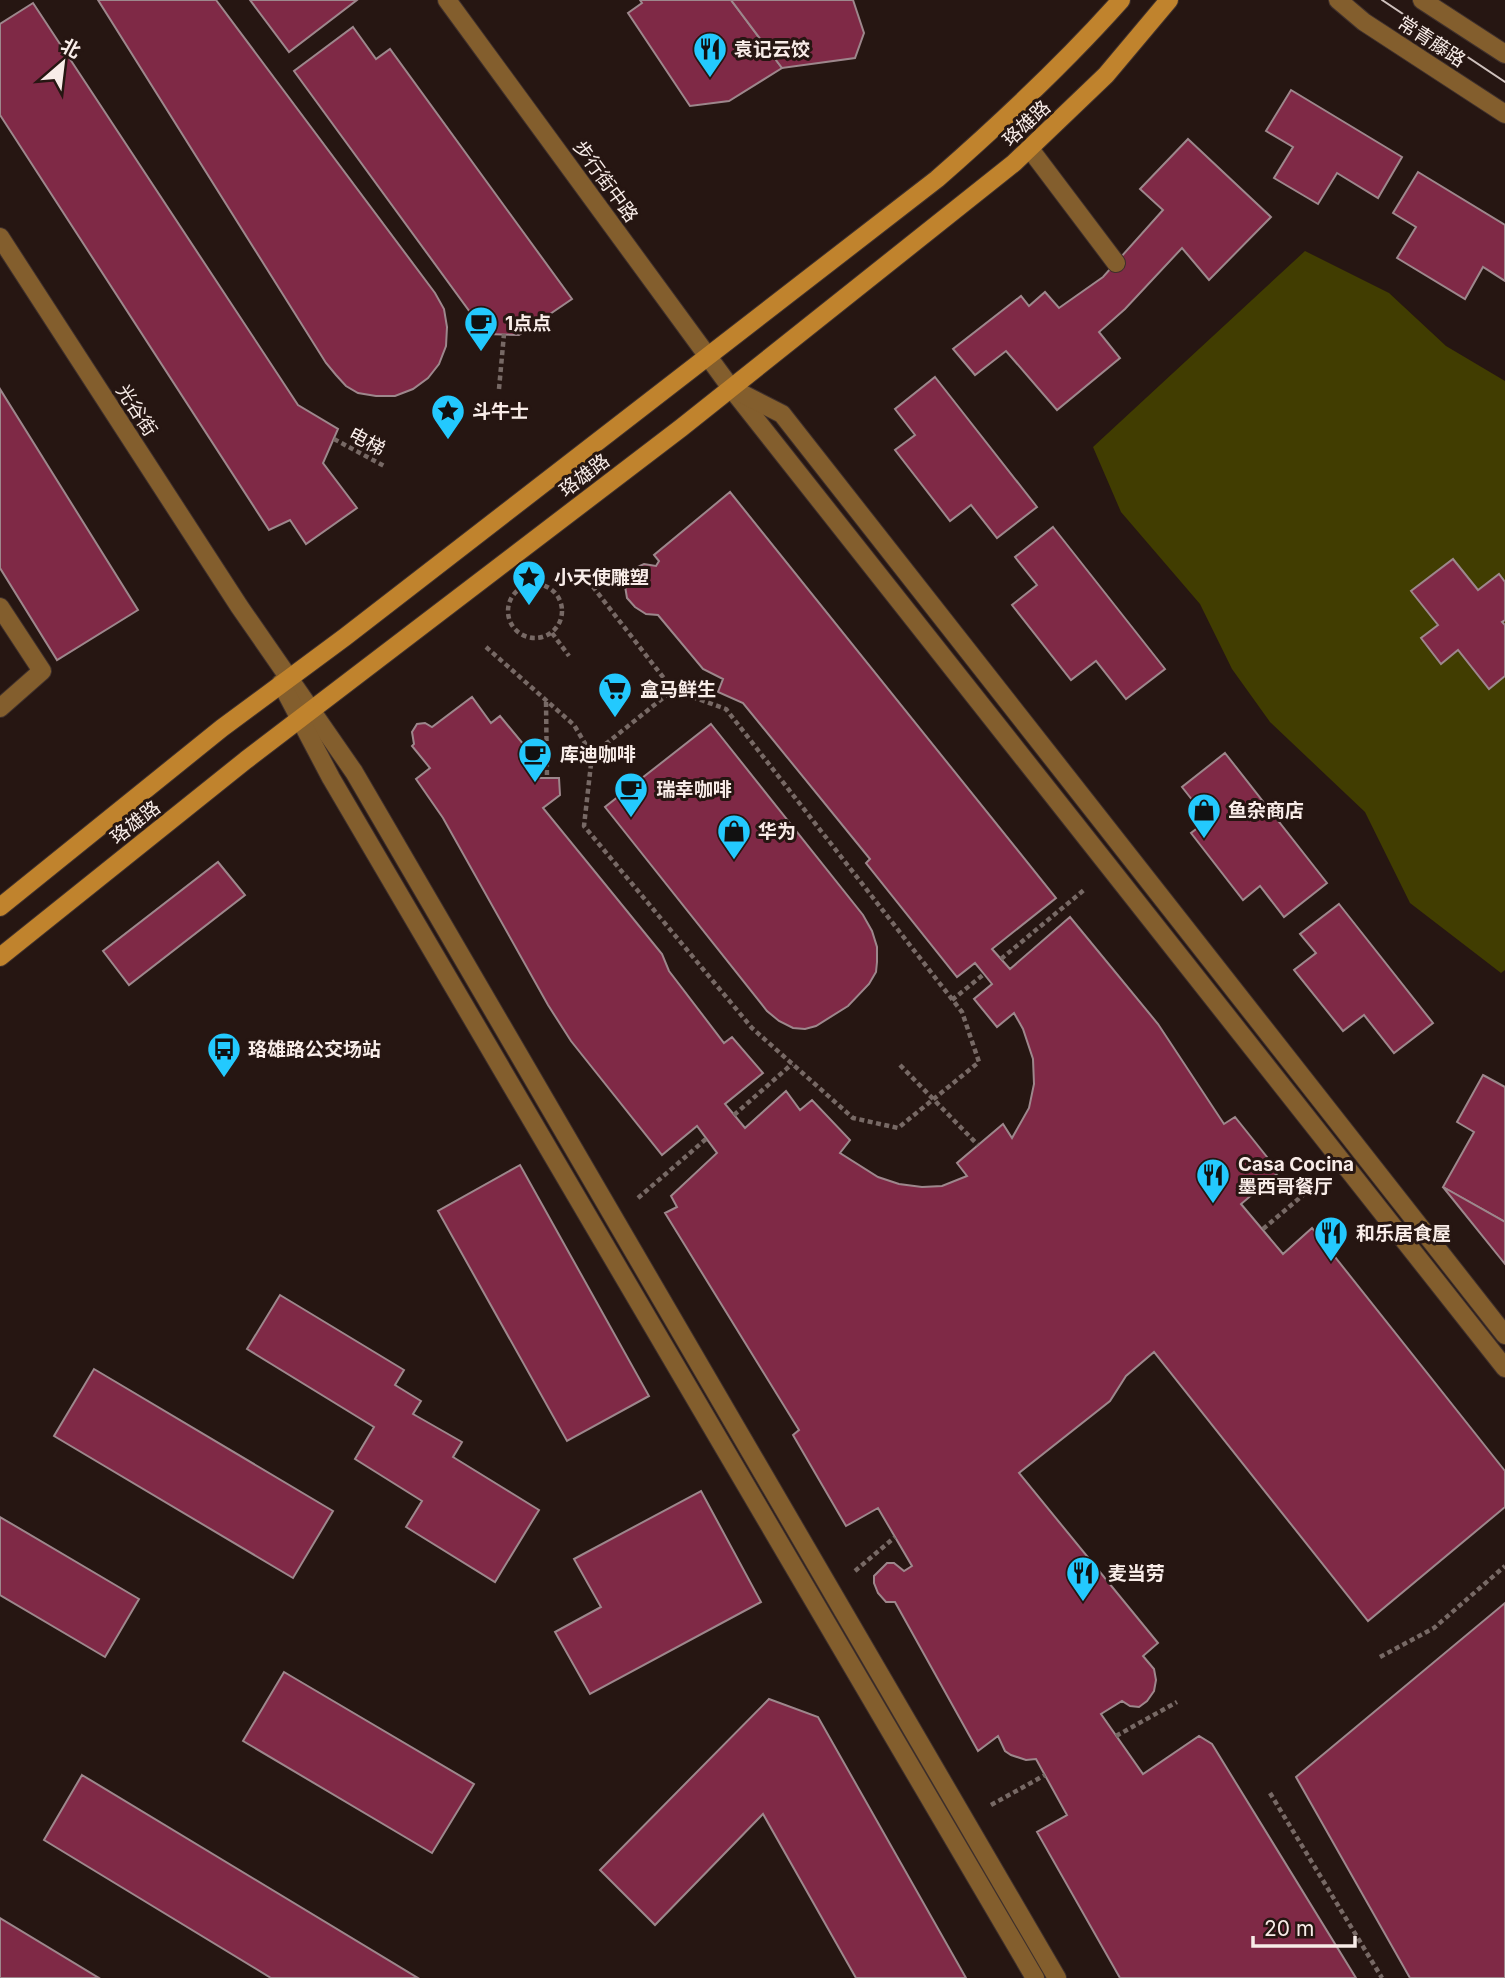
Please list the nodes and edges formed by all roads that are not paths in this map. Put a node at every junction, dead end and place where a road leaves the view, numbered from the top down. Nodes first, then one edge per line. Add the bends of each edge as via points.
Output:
1 (447, 0) edge
2 (1121, 0) edge
3 (1169, 0) edge
4 (1338, 0) edge
5 (1422, 0) edge
6 (1505, 54) edge
7 (1505, 114) edge
8 (1030, 149) junction
9 (0, 237) edge
10 (1116, 263) dead end
11 (707, 356) junction
12 (731, 387) junction
13 (0, 607) edge
14 (286, 681) junction
15 (0, 708) edge
16 (306, 714) junction
17 (0, 907) edge
18 (0, 957) edge
19 (1505, 1335) edge
20 (1505, 1368) edge
21 (1035, 1978) edge
22 (1057, 1978) edge

1 - 11 street, 步行街中路
2 - 11 main road, 珞雄路 via 985,138
3 - 8 main road, 珞雄路 via 1105,75
4 - 7 street, 常青藤路 via 1364,22
5 - 6 street, 常青藤路
8 - 10 street
8 - 12 main road, 珞雄路
9 - 14 street, 光谷街
11 - 12 street, 步行街中路
11 - 14 main road, 珞雄路
12 - 16 main road, 珞雄路
12 - 19 street via 782,414
12 - 20 street, 步行街中路
13 - 15 street via 42,671
14 - 16 street, 光谷街
14 - 17 main road, 珞雄路
16 - 18 main road, 珞雄路
16 - 21 street via 352,814
16 - 22 street via 361,784

